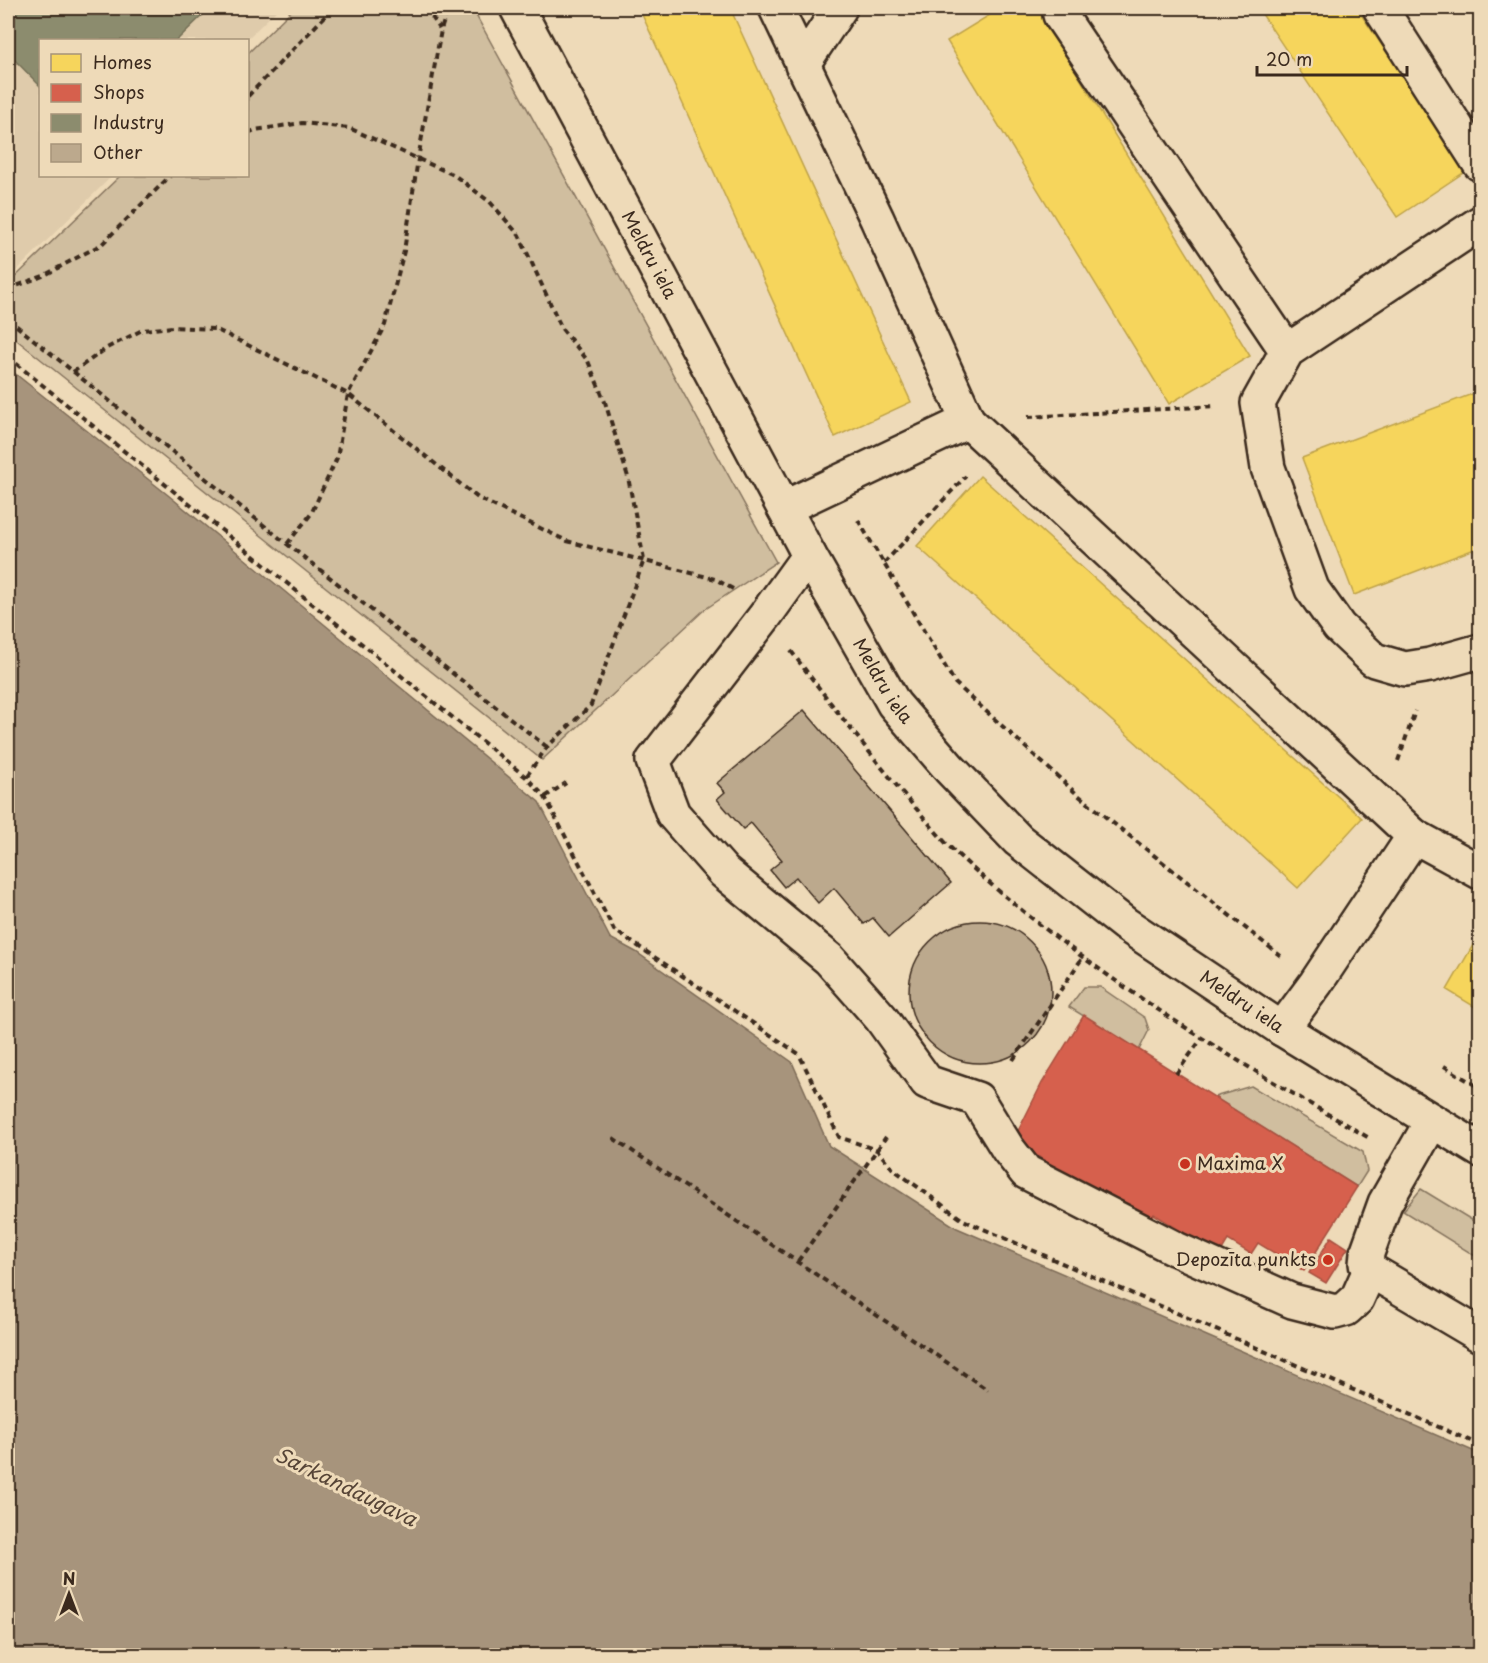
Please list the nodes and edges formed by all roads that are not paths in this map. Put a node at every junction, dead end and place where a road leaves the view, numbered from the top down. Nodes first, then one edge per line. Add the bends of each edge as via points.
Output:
1 (517, 8) edge
2 (776, 8) edge
3 (840, 8) edge
4 (1380, 8) edge
5 (1060, 15) dead end
6 (802, 65) junction
7 (1480, 164) edge
8 (1480, 223) edge
9 (1287, 351) junction
10 (968, 421) junction
11 (784, 508) junction
12 (809, 555) junction
13 (1480, 651) edge
14 (1414, 836) junction
15 (1480, 872) edge
16 (1282, 1029) junction
17 (1432, 1121) junction
18 (1480, 1150) edge
19 (1370, 1270) junction
20 (1480, 1335) edge

1 - 11 street, Meldru iela
2 - 6 street
3 - 6 street
4 - 7 street
5 - 9 street
6 - 10 street
8 - 9 street
9 - 13 street via 1258,403 1268,468 1312,589 1339,627 1374,660 1406,669
10 - 11 street
10 - 14 street
11 - 12 street, Meldru iela
12 - 16 street, Meldru iela via 894,704 1018,840 1125,924
12 - 19 street via 653,761 673,814 724,872 829,959 881,1018 927,1082 977,1099 1026,1172 1176,1249 1292,1301 1335,1312 1346,1310 1357,1299
14 - 15 street
14 - 16 street
16 - 17 street, Meldru iela
17 - 18 street, Meldru iela
17 - 19 street via 1385,1203 1367,1254
19 - 20 street

